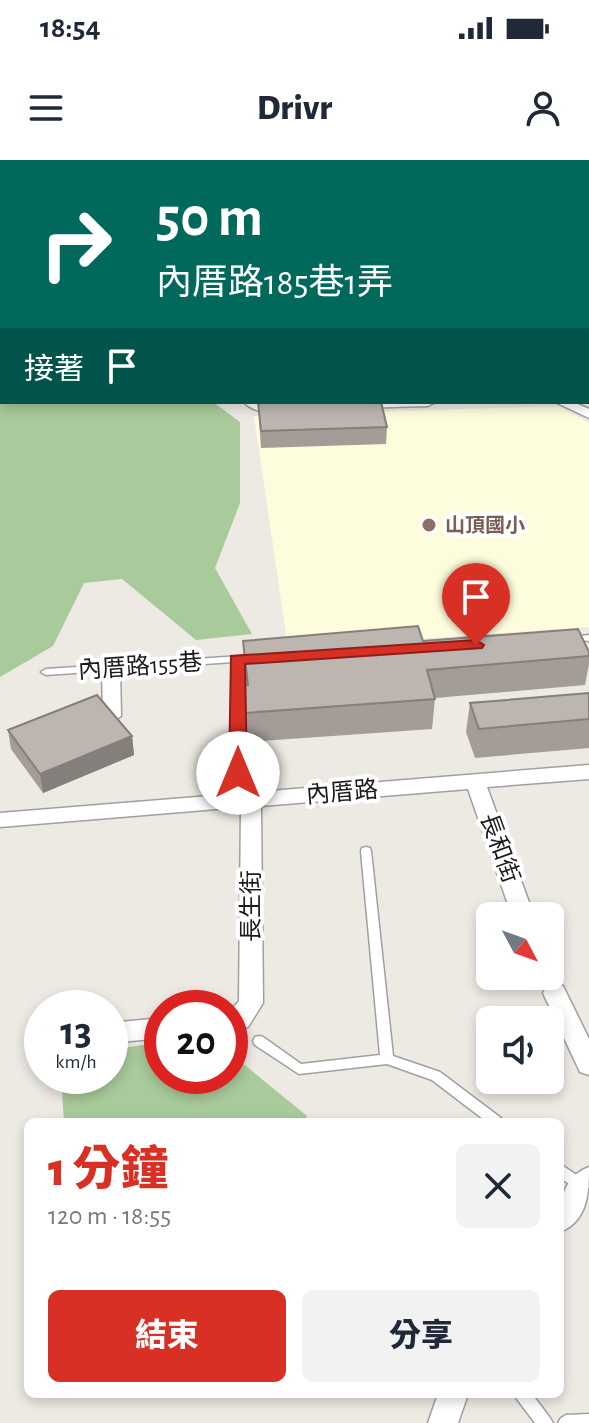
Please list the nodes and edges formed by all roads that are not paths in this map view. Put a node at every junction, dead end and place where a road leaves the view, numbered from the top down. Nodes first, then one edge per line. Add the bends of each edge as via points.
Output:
1 (255, 404) edge
2 (566, 404) edge
3 (304, 406) edge
4 (589, 414) edge
5 (268, 658) edge
6 (237, 660) junction
7 (111, 668) junction
8 (46, 672) dead end
9 (112, 716) edge
10 (589, 772) edge
11 (475, 781) junction
12 (244, 800) junction
13 (0, 820) edge
14 (366, 851) dead end
15 (518, 902) edge
16 (555, 993) dead end
17 (248, 1006) edge
18 (259, 1041) dead end
19 (387, 1059) junction
20 (589, 1065) edge
21 (492, 1118) edge
22 (564, 1172) edge
23 (586, 1183) edge
24 (564, 1213) edge
25 (452, 1398) edge
26 (525, 1398) edge
27 (589, 1422) edge
28 (443, 1423) edge
29 (545, 1423) edge
30 (566, 1423) edge

1 - 3 street
2 - 4 street
5 - 6 lane
6 - 7 lane, 內厝路155巷
6 - 12 lane, 內厝路155巷
7 - 8 lane, 內厝路155巷
7 - 9 street
10 - 11 street, 內厝路
11 - 12 street, 內厝路
11 - 15 street, 長和街
12 - 13 street, 內厝路
12 - 17 street, 長生街
14 - 19 lane
16 - 20 street
18 - 19 lane via 299,1069
19 - 21 lane via 436,1076
22 - 23 lane
23 - 24 street
25 - 28 street
26 - 29 lane
27 - 30 lane

